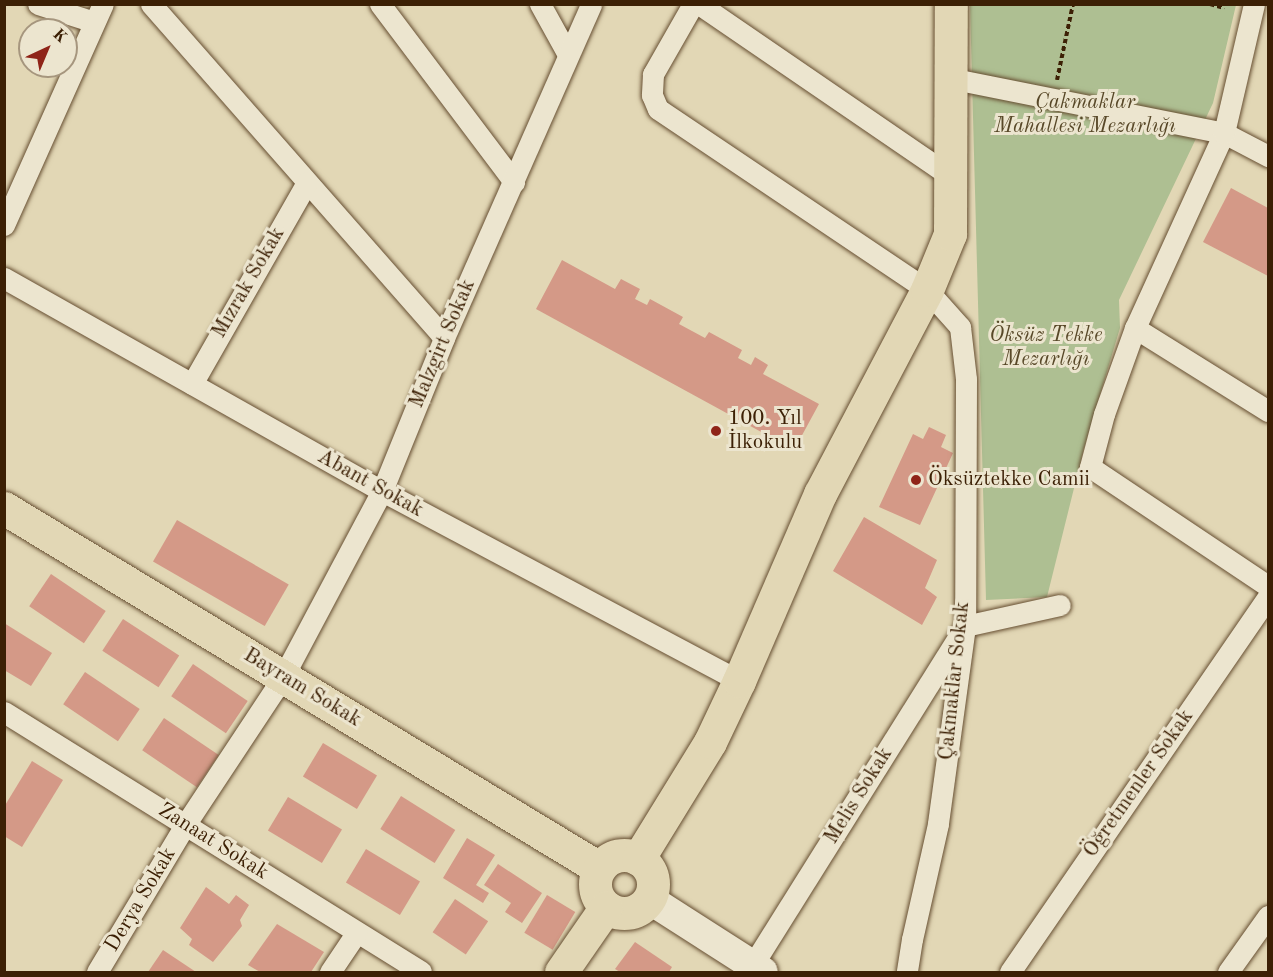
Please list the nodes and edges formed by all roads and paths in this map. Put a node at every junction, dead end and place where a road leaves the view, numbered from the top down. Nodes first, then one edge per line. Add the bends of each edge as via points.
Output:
1 (38, 4) edge
2 (151, 4) edge
3 (381, 4) edge
4 (540, 4) edge
5 (591, 4) edge
6 (693, 4) edge
7 (699, 4) edge
8 (951, 4) edge
9 (1073, 4) edge
10 (1210, 4) edge
11 (1256, 4) edge
12 (1224, 8) dead end
13 (1269, 12) edge
14 (98, 13) edge
15 (567, 53) junction
16 (949, 78) junction
17 (1053, 98) junction
18 (1224, 133) junction
19 (1269, 156) edge
20 (952, 177) junction
21 (307, 182) junction
22 (513, 182) junction
23 (4, 225) edge
24 (4, 278) edge
25 (927, 290) junction
26 (1135, 328) junction
27 (444, 338) junction
28 (192, 384) junction
29 (1269, 411) edge
30 (382, 492) junction
31 (4, 508) edge
32 (1269, 586) edge
33 (1269, 596) edge
34 (1060, 605) dead end
35 (965, 626) junction
36 (283, 676) junction
37 (739, 681) junction
38 (7, 719) edge
39 (185, 825) junction
40 (638, 859) junction
41 (599, 868) junction
42 (649, 899) junction
43 (606, 907) junction
44 (1269, 916) edge
45 (357, 932) junction
46 (758, 969) edge
47 (97, 972) edge
48 (330, 972) edge
49 (421, 972) edge
50 (561, 972) edge
51 (908, 972) edge
52 (1010, 972) edge
53 (1228, 972) edge

1 - 14 street
2 - 21 street
3 - 22 street
4 - 15 street
5 - 15 street, Malzgirt Sokak
6 - 25 street, Çakmaklar Sokak via 653,74 652,95 658,109
7 - 20 street
8 - 16 main road
9 - 17 path
10 - 12 path
11 - 13 street
11 - 18 street
14 - 23 street
15 - 22 street, Malzgirt Sokak
16 - 17 street
16 - 20 main road
17 - 18 street
18 - 19 street
18 - 26 street
20 - 25 main road via 950,234
21 - 27 street
21 - 28 street, Mızrak Sokak
22 - 27 street, Malzgirt Sokak
24 - 28 street, Abant Sokak
25 - 35 street, Çakmaklar Sokak via 960,327 966,379
25 - 37 main road via 820,494
26 - 29 street
26 - 32 street via 1104,414 1090,467
27 - 30 street, Malzgirt Sokak
28 - 30 street, Abant Sokak
30 - 36 street, Malzgirt Sokak
30 - 37 street, Abant Sokak
31 - 36 main road, Bayram Sokak
33 - 52 street, Öğretmenler Sokak
34 - 35 street
35 - 46 street, Melis Sokak
35 - 51 street, Çakmaklar Sokak via 938,824
36 - 39 street, Derya Sokak
36 - 41 main road, Bayram Sokak
37 - 40 main road via 710,742
38 - 39 street, Zanaat Sokak
39 - 45 street, Zanaat Sokak
39 - 47 street, Derya Sokak
40 - 41 main road via 616,856
40 - 42 main road via 652,877
41 - 43 main road via 594,887
42 - 43 main road via 632,913 622,914
42 - 46 main road
43 - 50 main road
44 - 53 street
45 - 48 street
45 - 49 street, Zanaat Sokak

